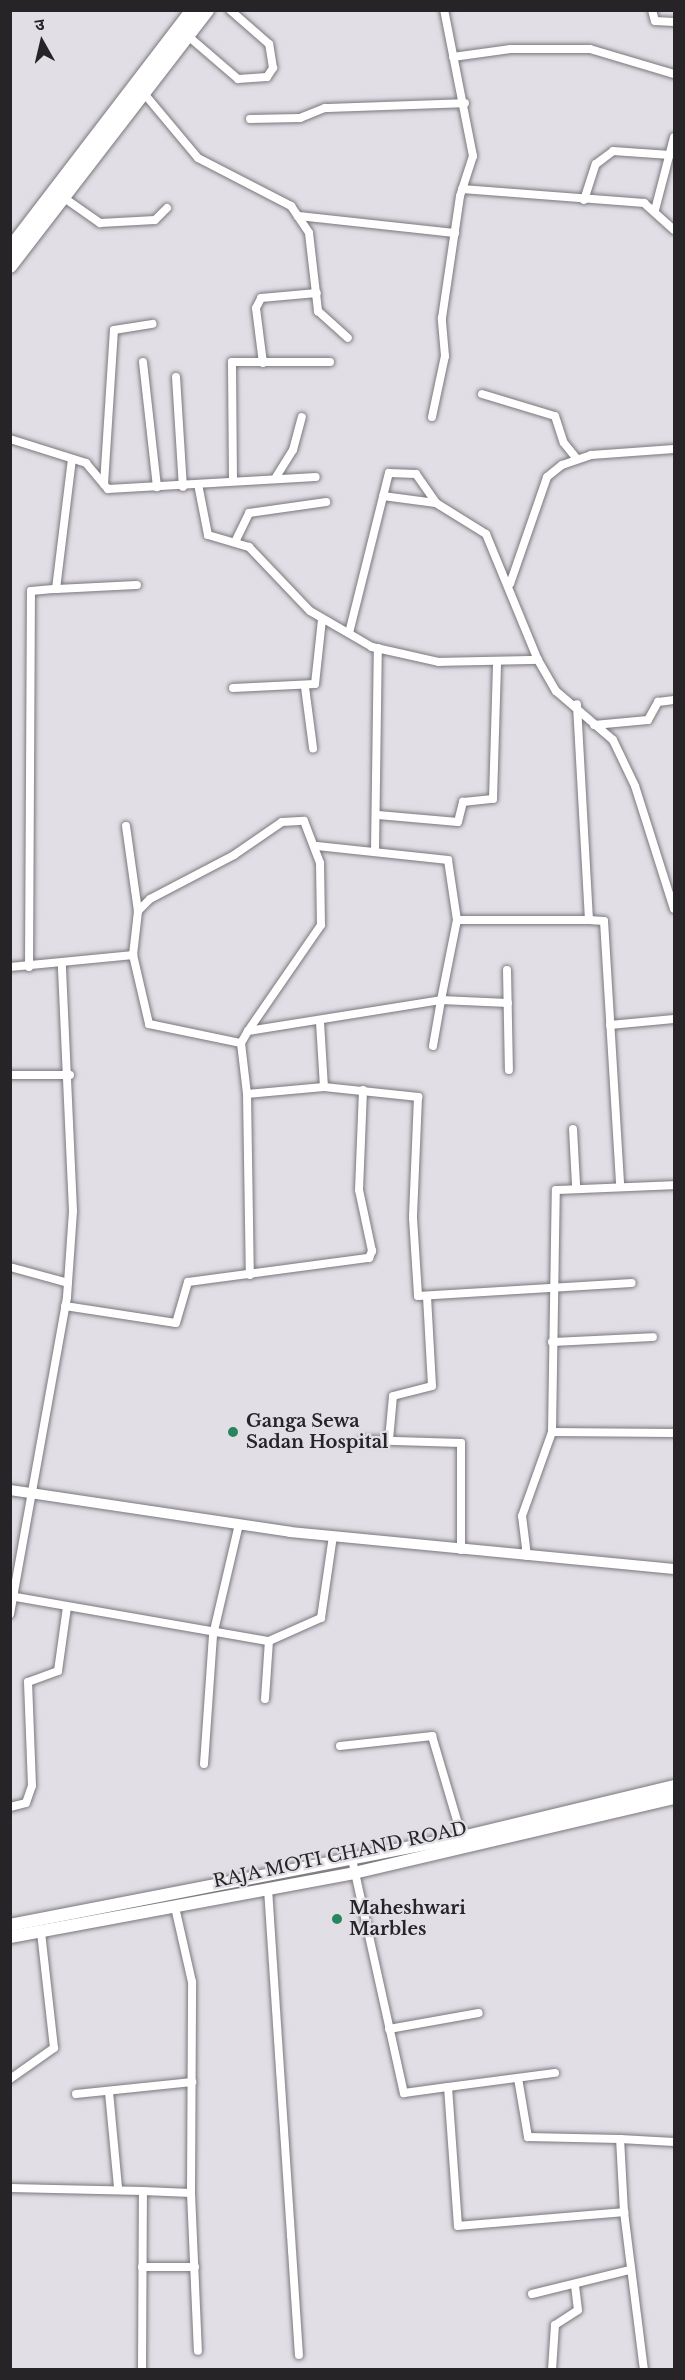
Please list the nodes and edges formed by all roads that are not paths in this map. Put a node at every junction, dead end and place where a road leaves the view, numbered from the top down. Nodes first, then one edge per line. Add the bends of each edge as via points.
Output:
1 (207, 10) edge
2 (230, 10) edge
3 (444, 10) edge
4 (652, 10) edge
5 (188, 12) edge
6 (675, 22) edge
7 (188, 36) junction
8 (453, 57) junction
9 (675, 74) edge
10 (138, 89) junction
11 (465, 103) junction
12 (250, 119) dead end
13 (675, 137) edge
14 (670, 155) junction
15 (462, 189) junction
16 (59, 193) junction
17 (584, 200) junction
18 (167, 208) dead end
19 (655, 210) junction
20 (298, 216) junction
21 (675, 230) edge
22 (455, 232) junction
23 (10, 249) edge
24 (10, 266) edge
25 (317, 293) junction
26 (153, 324) dead end
27 (348, 338) dead end
28 (143, 362) dead end
29 (330, 362) dead end
30 (263, 363) junction
31 (176, 377) dead end
32 (482, 394) dead end
33 (302, 417) dead end
34 (432, 417) dead end
35 (10, 439) edge
36 (675, 449) edge
37 (72, 459) junction
38 (578, 459) junction
39 (276, 477) junction
40 (316, 477) dead end
41 (233, 481) junction
42 (104, 484) junction
43 (198, 484) junction
44 (183, 487) junction
45 (157, 488) junction
46 (383, 496) junction
47 (326, 502) dead end
48 (436, 503) junction
49 (236, 540) junction
50 (510, 584) junction
51 (137, 585) dead end
52 (56, 589) junction
53 (322, 620) junction
54 (349, 633) junction
55 (378, 648) junction
56 (538, 660) junction
57 (497, 664) junction
58 (305, 687) junction
59 (233, 688) dead end
60 (675, 690) edge
61 (671, 700) edge
62 (577, 704) junction
63 (594, 725) junction
64 (313, 748) dead end
65 (378, 815) junction
66 (126, 826) dead end
67 (317, 846) junction
68 (375, 851) junction
69 (675, 909) edge
70 (138, 911) junction
71 (457, 920) junction
72 (590, 920) junction
73 (133, 956) junction
74 (62, 965) junction
75 (10, 967) edge
76 (29, 967) junction
77 (507, 970) dead end
78 (441, 1000) junction
79 (508, 1003) junction
80 (675, 1018) edge
81 (320, 1022) junction
82 (610, 1025) junction
83 (248, 1031) junction
84 (241, 1043) junction
85 (434, 1046) dead end
86 (509, 1070) dead end
87 (10, 1075) edge
88 (70, 1075) junction
89 (324, 1087) junction
90 (363, 1090) junction
91 (247, 1094) junction
92 (573, 1129) dead end
93 (576, 1185) junction
94 (620, 1185) junction
95 (675, 1185) edge
96 (10, 1267) edge
97 (250, 1275) junction
98 (68, 1283) junction
99 (632, 1283) dead end
100 (551, 1287) junction
101 (427, 1297) junction
102 (65, 1306) junction
103 (653, 1337) dead end
104 (552, 1342) junction
105 (552, 1432) junction
106 (675, 1433) edge
107 (363, 1440) dead end
108 (389, 1440) junction
109 (10, 1490) edge
110 (32, 1493) junction
111 (238, 1524) junction
112 (333, 1536) junction
113 (461, 1550) junction
114 (527, 1556) junction
115 (675, 1569) edge
116 (12, 1596) edge
117 (67, 1607) junction
118 (10, 1614) edge
119 (213, 1635) junction
120 (269, 1641) junction
121 (265, 1699) dead end
122 (340, 1746) dead end
123 (204, 1764) dead end
124 (675, 1786) edge
125 (675, 1798) edge
126 (10, 1807) edge
127 (462, 1837) junction
128 (352, 1859) junction
129 (354, 1873) junction
130 (268, 1889) junction
131 (175, 1907) junction
132 (10, 1926) edge
133 (41, 1932) junction
134 (10, 1937) edge
135 (479, 2013) dead end
136 (389, 2029) junction
137 (555, 2073) dead end
138 (518, 2078) junction
139 (10, 2079) edge
140 (192, 2082) junction
141 (448, 2087) junction
142 (109, 2092) junction
143 (76, 2094) dead end
144 (620, 2139) junction
145 (675, 2142) edge
146 (10, 2188) edge
147 (118, 2188) junction
148 (143, 2191) junction
149 (191, 2193) junction
150 (624, 2212) junction
151 (142, 2267) junction
152 (195, 2267) junction
153 (630, 2270) junction
154 (575, 2284) junction
155 (532, 2294) dead end
156 (198, 2351) dead end
157 (299, 2355) dead end
158 (142, 2370) edge
159 (552, 2370) edge
160 (644, 2370) edge

1 - 7 highway
2 - 7 street via 269,44 273,68 267,76 238,79
3 - 8 street
4 - 6 street via 655,21
5 - 10 highway
7 - 10 highway
8 - 9 street via 510,49 590,49
8 - 11 street
10 - 16 highway
10 - 20 street via 198,158 243,177
11 - 12 street via 325,108 300,118
11 - 15 street via 473,156
13 - 14 street
14 - 17 street via 613,151 596,164
14 - 19 street
15 - 17 street
15 - 22 street
16 - 18 street via 105,223 158,219
16 - 23 highway
16 - 24 highway
17 - 19 street via 638,202
19 - 21 street
20 - 22 street
20 - 25 street via 309,233
22 - 34 street via 442,318 445,356
25 - 27 street via 318,311
25 - 30 street via 261,298 256,308
26 - 42 street via 120,325 114,330
28 - 45 street
29 - 30 street
30 - 41 street via 232,362 229,372
31 - 44 street
32 - 38 street via 555,416 562,423 564,443
33 - 39 street via 293,450
35 - 37 street
36 - 38 street
37 - 42 street via 86,463
37 - 52 street
38 - 50 street via 547,477
39 - 40 street
39 - 41 street
41 - 43 street
42 - 45 street via 108,489
43 - 44 street
43 - 49 street via 208,535
44 - 45 street
46 - 48 street
46 - 48 street via 389,474 396,471 418,476
46 - 54 street
47 - 49 street via 249,513
48 - 50 street via 486,534
49 - 53 street via 288,582
50 - 56 street
51 - 52 street
52 - 76 street via 31,591
53 - 54 street
53 - 58 street via 317,681
54 - 55 street
55 - 57 street via 439,662
55 - 65 street
56 - 57 street
56 - 62 street via 556,691
57 - 65 street via 494,799 463,802 458,822
58 - 59 street
58 - 64 street
60 - 61 street
61 - 63 street via 656,705 648,720
62 - 63 street
62 - 72 street
63 - 69 street via 612,740 635,786
65 - 68 street
66 - 70 street
67 - 68 street
67 - 70 street via 304,821 288,819 150,899
67 - 83 street via 325,894 321,925
68 - 71 street via 448,860
70 - 73 street
71 - 72 street
71 - 78 street
72 - 82 street via 604,921
73 - 74 street
73 - 84 street via 149,1024
74 - 76 street
74 - 88 street
75 - 76 street
77 - 79 street
78 - 79 street
78 - 81 street
78 - 85 street
79 - 86 street
80 - 82 street
81 - 83 street
81 - 89 street
82 - 94 street
83 - 84 street
84 - 91 street
87 - 88 street
88 - 98 street
89 - 90 street
89 - 91 street
90 - 97 street via 359,1190 371,1256
90 - 101 street via 418,1097 414,1277 416,1294
91 - 97 street
92 - 93 street
93 - 94 street
93 - 100 street via 556,1190
94 - 95 street
96 - 98 street
97 - 102 street via 188,1282 176,1323
98 - 102 street
99 - 100 street
100 - 101 street
100 - 104 street
101 - 108 street via 432,1386 393,1395
102 - 110 street
103 - 104 street
104 - 105 street
105 - 106 street
105 - 114 street via 522,1516
107 - 108 street
108 - 113 street via 461,1443
109 - 110 street
110 - 111 street
110 - 116 street
111 - 112 street
111 - 119 street
112 - 113 street
112 - 120 street via 321,1618
113 - 114 street
114 - 115 street
116 - 117 street
116 - 118 street
117 - 119 street
117 - 126 street via 58,1671 28,1682 32,1786 26,1803
119 - 120 street
119 - 123 street
120 - 121 street
122 - 127 street via 432,1736
124 - 127 main road
125 - 129 main road, RAJA MOTI CHAND ROAD
127 - 128 main road
128 - 129 street
128 - 132 main road
129 - 130 main road, RAJA MOTI CHAND ROAD
129 - 136 street
130 - 131 main road, RAJA MOTI CHAND ROAD
130 - 157 street
131 - 133 main road, RAJA MOTI CHAND ROAD
131 - 140 street via 192,1982
133 - 134 main road, RAJA MOTI CHAND ROAD
133 - 139 street via 54,2048
135 - 136 street
136 - 141 street via 404,2093
137 - 138 street
138 - 141 street
138 - 144 street via 528,2136
140 - 142 street
140 - 149 street
141 - 150 street via 458,2226
142 - 143 street
142 - 147 street
144 - 145 street
144 - 150 street
146 - 147 street
147 - 148 street
148 - 149 street
148 - 151 street
149 - 152 street
150 - 153 street
151 - 152 street
151 - 158 street
152 - 156 street
153 - 154 street
153 - 160 street
154 - 155 street
154 - 159 street via 578,2310 555,2325

